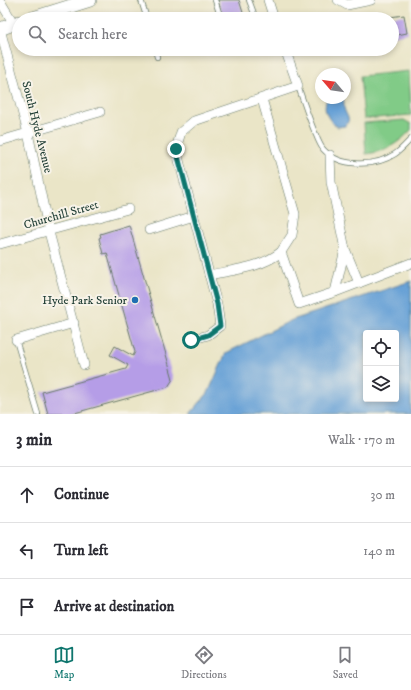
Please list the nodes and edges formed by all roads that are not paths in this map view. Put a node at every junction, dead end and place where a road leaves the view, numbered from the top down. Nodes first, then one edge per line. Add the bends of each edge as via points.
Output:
1 (90, 0) edge
2 (141, 0) edge
3 (215, 0) edge
4 (250, 0) edge
5 (268, 0) edge
6 (338, 0) edge
7 (370, 0) edge
8 (0, 1) edge
9 (52, 12) edge
10 (144, 12) edge
11 (219, 12) edge
12 (254, 12) edge
13 (272, 12) edge
14 (12, 18) edge
15 (12, 24) edge
16 (0, 29) edge
17 (287, 56) edge
18 (298, 86) junction
19 (262, 98) junction
20 (100, 112) dead end
21 (28, 133) junction
22 (411, 139) edge
23 (0, 141) edge
24 (330, 155) junction
25 (128, 209) dead end
26 (194, 216) junction
27 (149, 230) dead end
28 (49, 232) junction
29 (0, 244) edge
30 (345, 249) junction
31 (281, 252) junction
32 (411, 263) edge
33 (209, 275) junction
34 (358, 283) junction
35 (335, 292) junction
36 (74, 323) junction
37 (16, 340) joint
38 (191, 340) dead end
39 (84, 365) dead end
40 (38, 414) edge

1 - 9 street
2 - 10 lane
3 - 11 lane
4 - 12 lane
5 - 13 street
6 - 7 street via 347,5
8 - 14 street
15 - 16 street
16 - 21 street, South Hyde Avenue
17 - 18 street
18 - 19 street
18 - 24 lane via 322,148
19 - 26 street via 194,121 181,132 176,149
19 - 31 street via 295,214 292,235
20 - 21 street
21 - 23 street
21 - 28 street, South Hyde Avenue
22 - 24 lane via 394,154 369,163 342,160
24 - 30 street via 331,182
25 - 28 street, Churchill Street
26 - 27 street
26 - 33 street
28 - 29 street, Churchill Street
28 - 36 street, South Hyde Avenue
30 - 34 street
30 - 35 street
31 - 33 street via 255,265
31 - 35 street via 299,304
32 - 34 street
33 - 38 street via 220,326 208,335
34 - 35 street
36 - 37 street
36 - 39 street, South Hyde Avenue
37 - 40 lane

